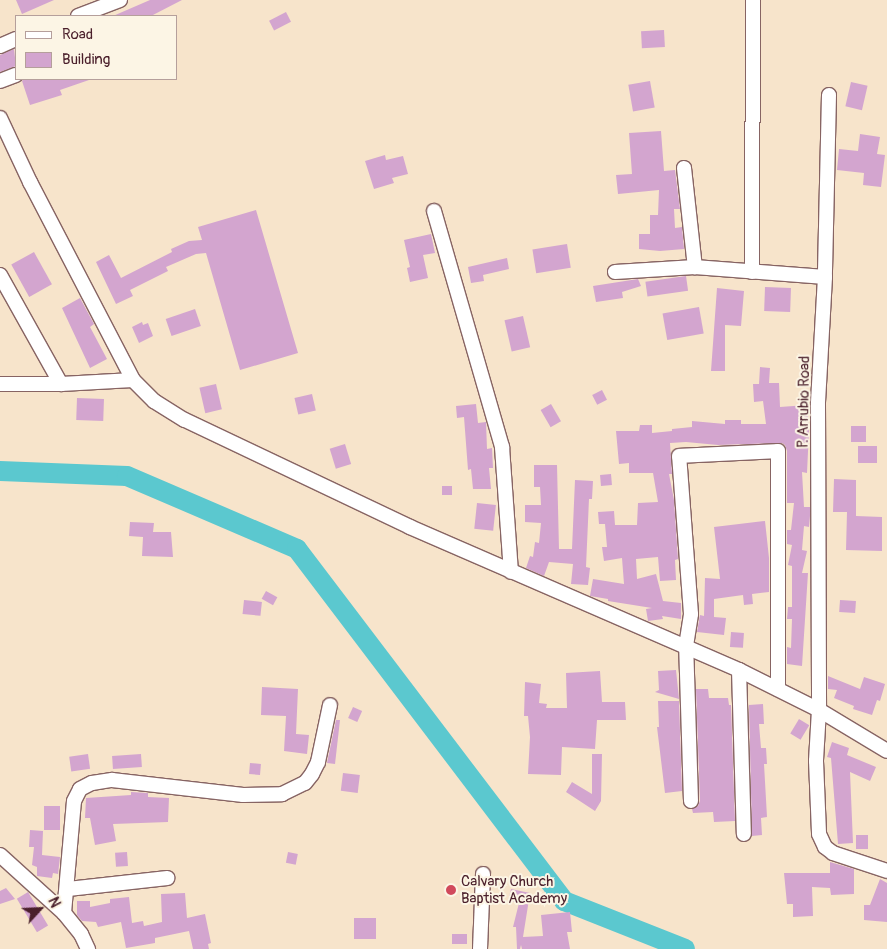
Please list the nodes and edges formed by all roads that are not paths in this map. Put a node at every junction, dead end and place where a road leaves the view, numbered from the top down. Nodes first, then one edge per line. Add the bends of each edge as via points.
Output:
1 (120, 0) edge
2 (753, 0) edge
3 (81, 15) edge
4 (15, 39) edge
5 (0, 46) edge
6 (15, 75) edge
7 (0, 81) edge
8 (830, 94) dead end
9 (2, 126) edge
10 (684, 168) dead end
11 (434, 212) dead end
12 (695, 267) junction
13 (615, 272) dead end
14 (752, 272) junction
15 (0, 275) edge
16 (825, 276) junction
17 (133, 380) junction
18 (0, 384) edge
19 (61, 384) junction
20 (511, 572) junction
21 (686, 646) junction
22 (739, 670) junction
23 (778, 689) junction
24 (330, 705) dead end
25 (819, 710) junction
26 (887, 751) edge
27 (691, 801) dead end
28 (744, 834) dead end
29 (0, 855) edge
30 (887, 871) edge
31 (483, 874) dead end
32 (167, 878) dead end
33 (68, 889) junction
34 (64, 912) junction
35 (84, 948) edge
36 (480, 949) edge

1 - 3 street
2 - 14 street
4 - 5 street
6 - 7 street
8 - 16 street, P. Arrubio Road
9 - 17 street
10 - 12 street
11 - 20 street via 502,447
12 - 13 street
12 - 14 street
14 - 16 street
15 - 19 street
16 - 25 street, P. Arrubio Road via 818,404
17 - 19 street
17 - 20 street via 154,401 185,420
18 - 19 street
20 - 21 street
21 - 22 street
21 - 23 street via 691,614 679,456 778,452
21 - 27 street
22 - 23 street
22 - 28 street
23 - 25 street
24 - 33 street via 318,762 312,774 300,786 282,794 243,795 112,780 85,785 77,792 74,801
25 - 26 street
25 - 30 street, P. Arrubio Road via 816,775 821,841 833,853
29 - 34 street
31 - 36 street
32 - 33 street
33 - 34 street
34 - 35 street

